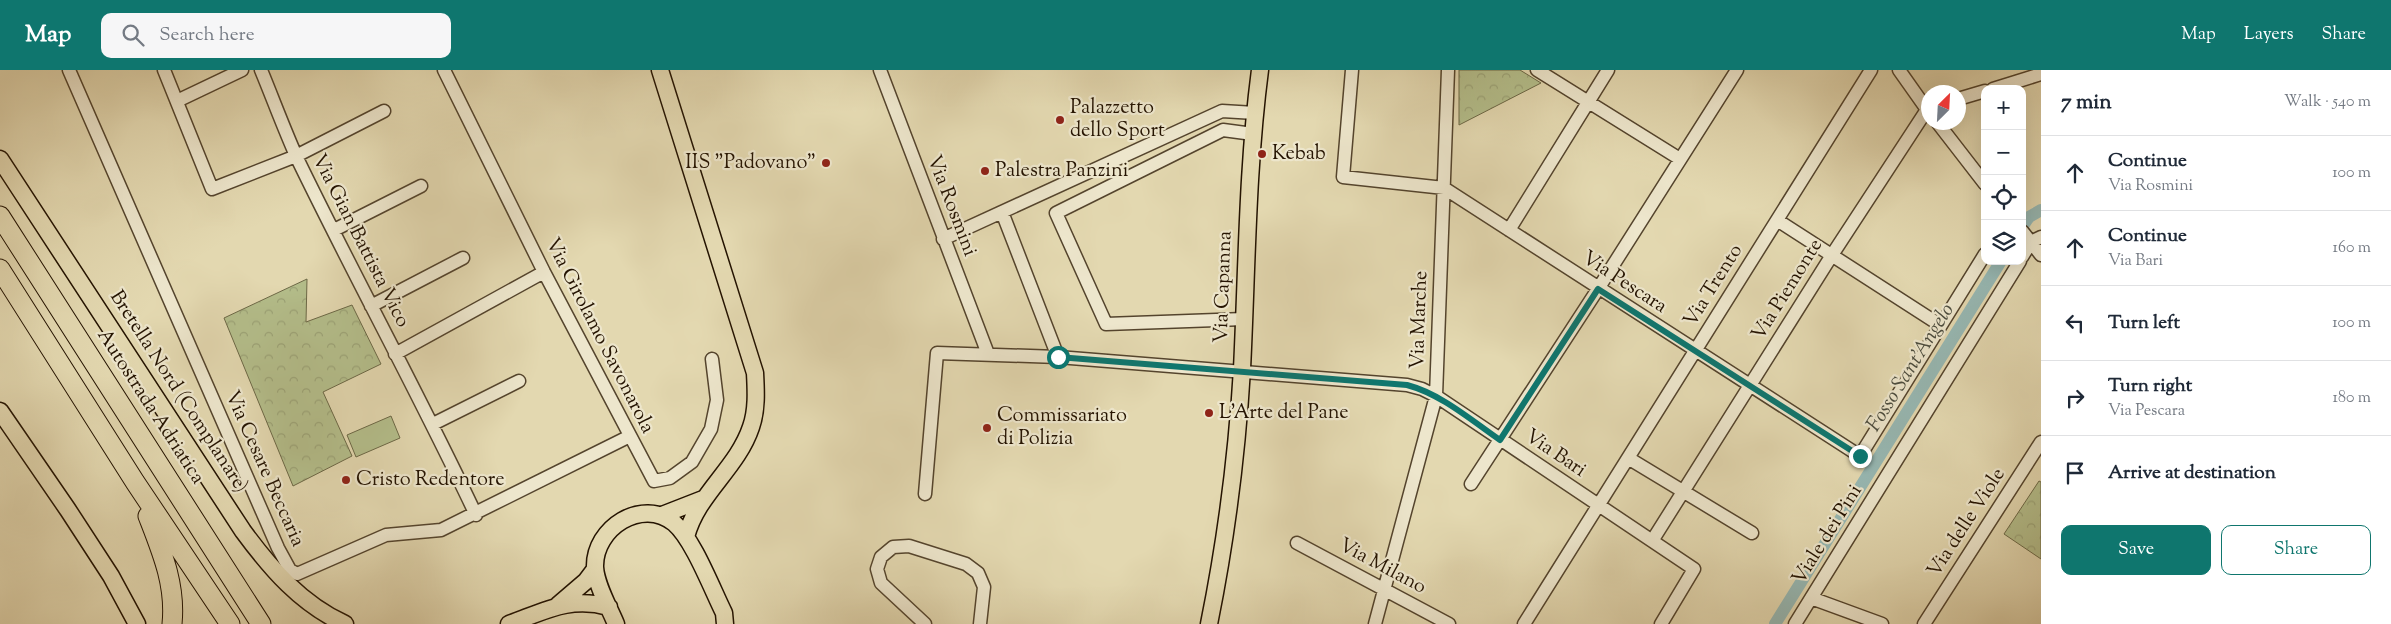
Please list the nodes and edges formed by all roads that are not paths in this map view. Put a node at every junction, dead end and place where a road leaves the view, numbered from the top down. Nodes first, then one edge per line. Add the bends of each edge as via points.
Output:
1 (69, 70) edge
2 (164, 70) edge
3 (242, 70) edge
4 (261, 70) edge
5 (444, 70) edge
6 (660, 70) edge
7 (880, 70) edge
8 (1260, 70) edge
9 (1352, 70) edge
10 (1448, 70) edge
11 (1537, 70) edge
12 (1608, 70) edge
13 (1737, 70) edge
14 (1872, 70) edge
15 (1899, 70) edge
16 (2041, 74) edge
17 (2006, 85) edge
18 (1981, 92) edge
19 (1966, 97) edge
20 (1921, 100) edge
21 (177, 101) junction
22 (1588, 102) junction
23 (384, 111) dead end
24 (1255, 113) junction
25 (1921, 120) edge
26 (1943, 130) edge
27 (1253, 134) junction
28 (296, 156) junction
29 (0, 159) edge
30 (1680, 159) junction
31 (1981, 179) edge
32 (421, 186) dead end
33 (1444, 188) junction
34 (1002, 212) junction
35 (0, 216) edge
36 (1777, 220) junction
37 (334, 230) junction
38 (1509, 230) junction
39 (943, 239) junction
40 (2036, 240) edge
41 (2026, 252) edge
42 (1832, 255) junction
43 (2041, 255) edge
44 (462, 258) dead end
45 (1981, 260) edge
46 (2018, 265) edge
47 (0, 269) edge
48 (544, 272) junction
49 (1598, 289) junction
50 (372, 306) junction
51 (1244, 319) junction
52 (1940, 325) junction
53 (1695, 351) junction
54 (395, 354) junction
55 (988, 354) junction
56 (1058, 357) junction
57 (712, 359) dead end
58 (1242, 371) junction
59 (519, 381) dead end
60 (1750, 386) junction
61 (1436, 396) junction
62 (0, 411) edge
63 (433, 424) junction
64 (630, 436) junction
65 (1500, 440) junction
66 (2041, 442) edge
67 (1628, 458) junction
68 (135, 482) junction
69 (1471, 484) dead end
70 (1683, 491) junction
71 (925, 494) dead end
72 (703, 499) junction
73 (1597, 505) junction
74 (476, 515) junction
75 (662, 515) junction
76 (1752, 533) dead end
77 (686, 537) junction
78 (1652, 541) junction
79 (1297, 542) dead end
80 (595, 569) junction
81 (1386, 590) junction
82 (1811, 598) junction
83 (558, 606) junction
84 (609, 607) junction
85 (136, 624) edge
86 (172, 624) edge
87 (230, 624) edge
88 (261, 624) edge
89 (345, 624) edge
90 (509, 624) edge
91 (616, 624) edge
92 (725, 624) edge
93 (925, 624) edge
94 (980, 624) edge
95 (1209, 624) edge
96 (1375, 624) edge
97 (1449, 624) edge
98 (1524, 624) edge
99 (1661, 624) edge
100 (1795, 624) edge
101 (1882, 624) edge
102 (1924, 624) edge

1 - 74 street, Via Cesare Beccaria via 290,570 297,574 386,535 441,530
2 - 21 street
3 - 21 street
4 - 28 street, Via Gian Battista Vico
5 - 48 street, Via Girolamo Savonarola
6 - 72 main road via 755,373 757,399 752,426 729,468
7 - 39 street, Via Rosmini
8 - 24 main road, Via Capanna
9 - 33 street via 1343,178
10 - 33 street, Via Marche
11 - 22 street
12 - 22 street
13 - 30 street
14 - 36 street, Via Trento
15 - 20 street
16 - 17 street
18 - 19 street
21 - 28 street via 212,189
22 - 30 street
22 - 38 street
23 - 28 street
24 - 27 main road, Via Capanna
24 - 34 street via 1222,111
25 - 42 street, Via Piemonte
26 - 31 street
27 - 51 main road, Via Capanna
27 - 51 street via 1223,130 1056,212 1106,324
28 - 37 street, Via Gian Battista Vico
29 - 89 main road, Bretella Nord (Complanare) via 267,564 299,596
30 - 49 street
32 - 37 street
33 - 38 street, Via Pescara
33 - 61 street, Via Marche
34 - 39 street
34 - 56 street
35 - 88 highway, Autostrada Adriatica
36 - 42 street
36 - 53 street, Via Trento
37 - 50 street, Via Gian Battista Vico
38 - 49 street, Via Pescara
39 - 55 street, Via Rosmini
40 - 41 street
40 - 43 street
42 - 52 street
42 - 60 street, Via Piemonte
44 - 50 street
45 - 52 street
46 - 82 street, Viale dei Pini
47 - 68 highway
48 - 54 street
48 - 64 street, Via Girolamo Savonarola
49 - 53 street, Via Pescara
49 - 65 street
50 - 54 street, Via Gian Battista Vico
51 - 58 main road, Via Capanna
52 - 60 street, Via Pescara via 1860,456
53 - 60 street, Via Pescara
53 - 67 street, Via Trento
54 - 63 street, Via Gian Battista Vico
55 - 56 street
55 - 71 street via 937,353
56 - 58 street
57 - 64 street, Via Girolamo Savonarola via 717,400 713,422 692,462 670,478 654,482
58 - 61 street, Via Bari via 1407,385
58 - 95 main road, Via Capanna via 1225,530
59 - 63 street
60 - 70 street, Via Piemonte
61 - 65 street, Via Bari
61 - 81 street, Via Marche
62 - 85 main road via 111,576
63 - 74 street, Via Gian Battista Vico
64 - 74 street, Via Cesare Beccaria
65 - 69 street
65 - 73 street, Via Bari
66 - 102 street, Via delle Viole
67 - 70 street
67 - 73 street, Via Trento
68 - 86 highway via 171,577
68 - 87 highway
70 - 76 street
70 - 78 street, Via Piemonte
72 - 75 main road
72 - 77 main road
73 - 78 street, Via Bari
73 - 98 street, Via Trento
75 - 77 main road
75 - 80 main road via 642,514 622,519 608,531 597,550
77 - 92 main road via 724,613
78 - 99 street, Via Bari via 1694,569
79 - 81 street, Via Milano
80 - 83 main road
80 - 84 main road
81 - 96 street, Via Marche
81 - 97 street, Via Milano
82 - 100 street, Viale dei Pini
82 - 101 street
83 - 84 main road via 579,602
83 - 90 main road
84 - 91 main road
93 - 94 street via 881,583 877,569 882,557 893,547 909,546 966,564 978,573 984,587

